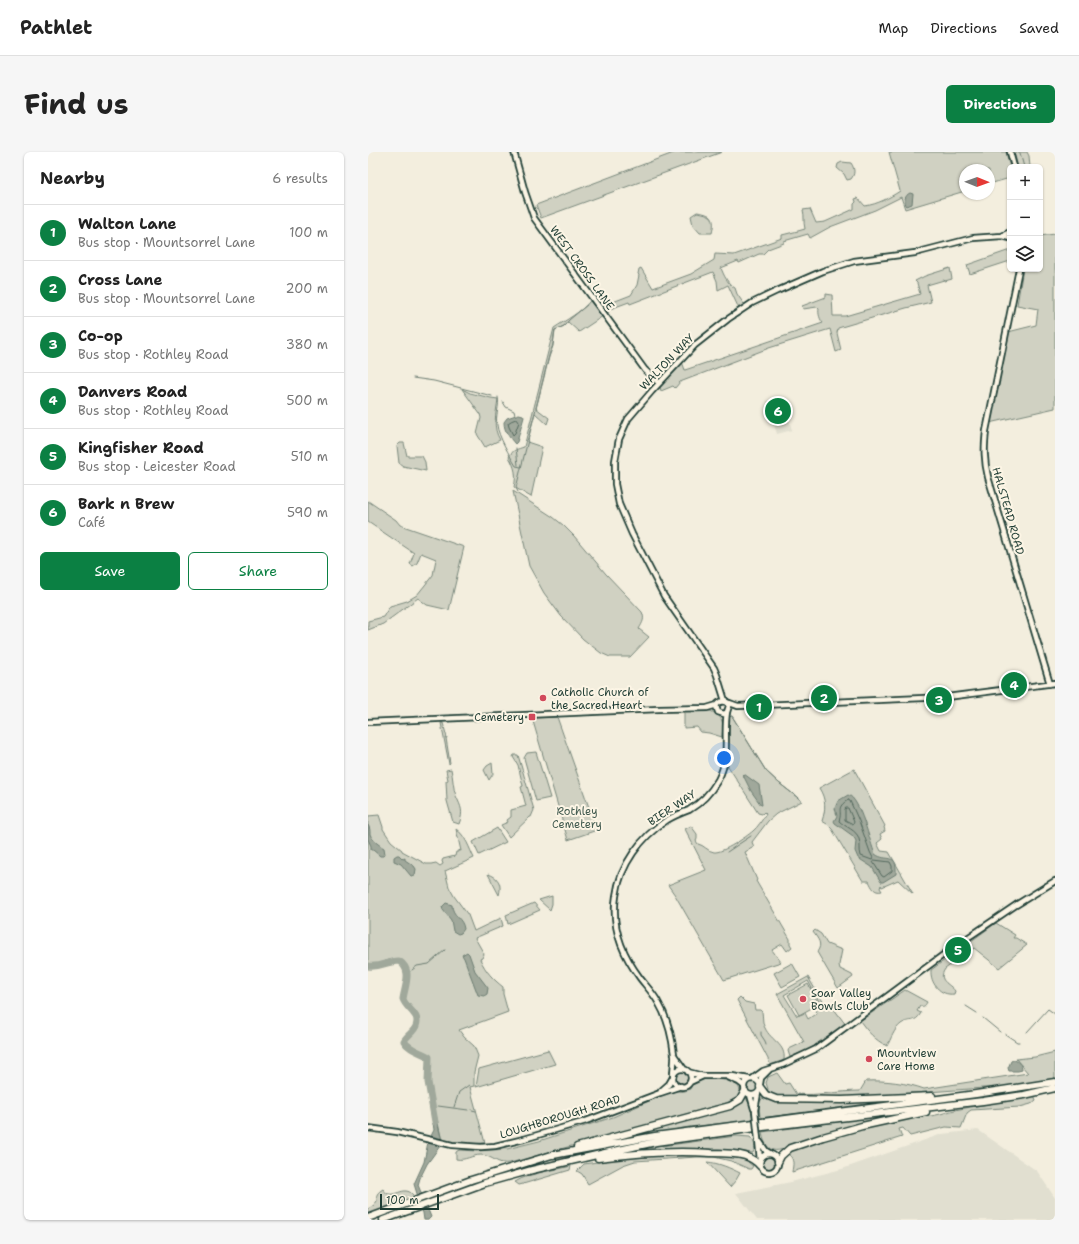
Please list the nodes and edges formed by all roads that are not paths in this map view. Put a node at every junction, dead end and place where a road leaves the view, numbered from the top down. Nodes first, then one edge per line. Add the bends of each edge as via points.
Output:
1 (514, 152) edge
2 (1010, 152) edge
3 (1013, 164) edge
4 (1007, 234) edge
5 (1002, 236) junction
6 (1007, 237) edge
7 (1019, 272) edge
8 (659, 383) junction
9 (1052, 684) edge
10 (720, 685) junction
11 (726, 702) junction
12 (717, 704) junction
13 (738, 706) junction
14 (707, 708) junction
15 (728, 711) junction
16 (719, 713) junction
17 (368, 722) edge
18 (725, 725) junction
19 (1055, 881) edge
20 (674, 1055) junction
21 (771, 1069) junction
22 (686, 1070) junction
23 (673, 1076) junction
24 (703, 1076) junction
25 (727, 1077) junction
26 (751, 1079) junction
27 (690, 1082) junction
28 (1055, 1082) edge
29 (681, 1086) junction
30 (1047, 1086) junction
31 (760, 1088) junction
32 (1055, 1088) edge
33 (746, 1091) junction
34 (660, 1092) junction
35 (976, 1094) junction
36 (983, 1101) junction
37 (755, 1110) junction
38 (368, 1128) edge
39 (758, 1139) junction
40 (553, 1155) junction
41 (771, 1155) junction
42 (564, 1162) junction
43 (778, 1162) junction
44 (760, 1164) junction
45 (368, 1218) edge
46 (383, 1220) edge

1 - 8 street, WEST CROSS LANE via 534,218 645,370
2 - 3 street
4 - 5 street, WALTON WAY
5 - 6 street, WALTON WAY
5 - 8 street, WALTON WAY via 973,238 898,256 861,259 798,281 728,319 695,345
7 - 9 street, HALSTEAD ROAD via 984,450 988,477
8 - 10 street, WALTON WAY via 632,415 619,439 615,460 616,494 632,534 659,586 713,667
9 - 13 street via 954,696
10 - 11 street, WALTON WAY
10 - 12 street, WALTON WAY
11 - 12 street via 721,701
11 - 13 street
11 - 15 street via 729,706
12 - 14 street
12 - 16 street
13 - 15 street
14 - 16 street
14 - 17 street
15 - 16 street via 724,714
15 - 18 street, BIER WAY
16 - 18 street, BIER WAY
18 - 20 street, BIER WAY via 726,756 717,781 696,805 659,826 641,842 622,873 616,895 615,917 618,937 632,967 651,991 663,1013
19 - 21 street via 954,947 816,1049
20 - 22 street, BIER WAY
20 - 23 street, BIER WAY
21 - 26 street
21 - 31 street via 761,1078
22 - 23 street via 676,1071
22 - 24 street
22 - 27 street via 691,1076
23 - 29 street via 676,1084
23 - 34 street, LOUGHBOROUGH ROAD
24 - 25 street
24 - 27 street
25 - 26 street
25 - 33 street via 739,1082
26 - 31 street via 757,1080
26 - 33 street via 746,1082
27 - 29 street via 686,1086
28 - 30 highway
29 - 34 street, LOUGHBOROUGH ROAD
30 - 32 highway
30 - 35 highway
30 - 36 highway via 1024,1095
31 - 33 street via 754,1095
31 - 35 highway via 766,1095 776,1099 842,1100
31 - 37 street
33 - 37 street
33 - 40 highway via 740,1100 730,1106
34 - 38 street, LOUGHBOROUGH ROAD via 586,1121 503,1144 481,1147 445,1144
35 - 40 highway via 655,1136
36 - 42 highway via 664,1141
36 - 43 highway via 823,1136 790,1148
37 - 39 street, bridge
39 - 41 street
39 - 44 street
40 - 45 highway via 483,1176
41 - 43 street
41 - 44 street via 764,1155
42 - 44 highway via 674,1151 738,1154
42 - 46 highway via 485,1183
43 - 44 street via 776,1168 769,1172 763,1170

